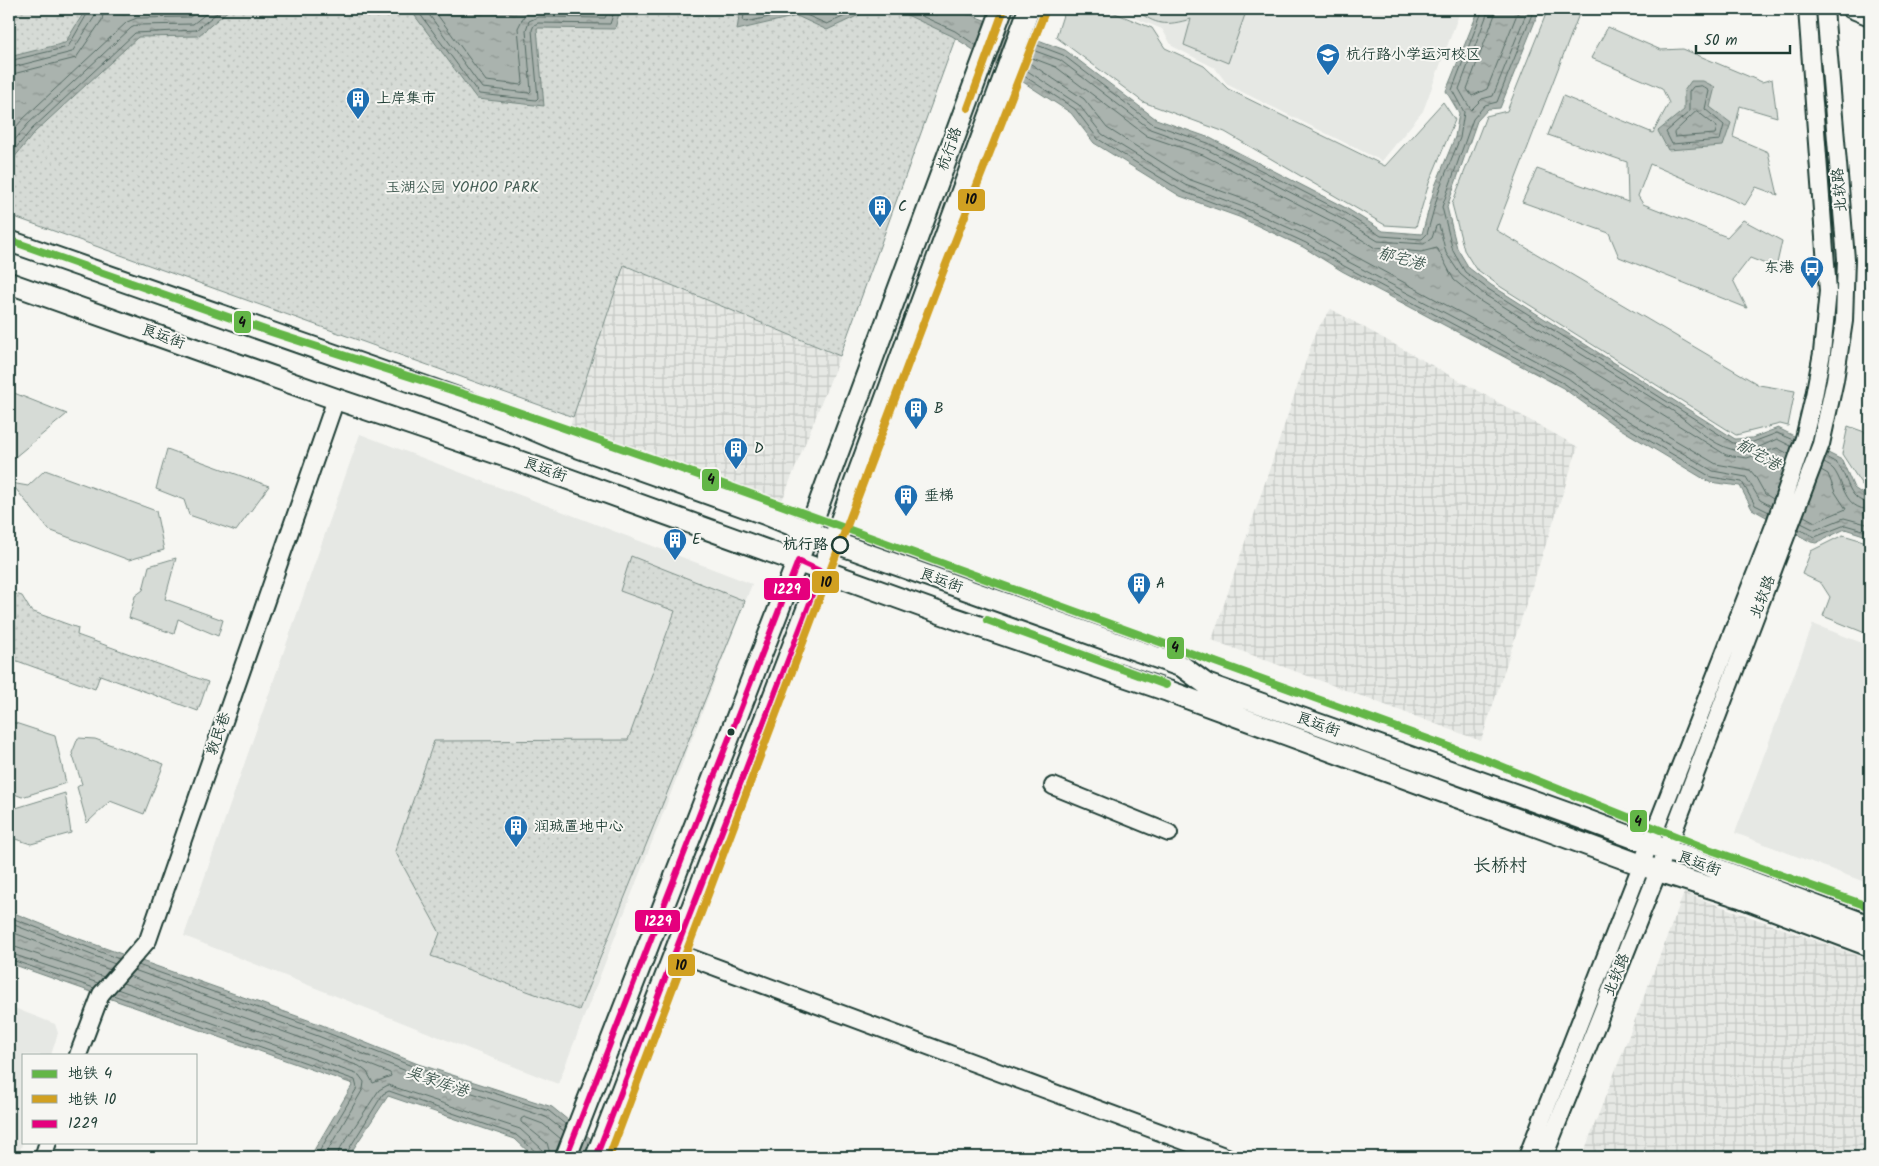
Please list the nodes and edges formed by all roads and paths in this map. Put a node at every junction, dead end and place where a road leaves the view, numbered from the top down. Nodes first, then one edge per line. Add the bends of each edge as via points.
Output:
1 (1002, 9) edge
2 (1807, 9) edge
3 (1825, 9) edge
4 (1850, 9) edge
5 (1028, 10) edge
6 (1870, 16) edge
7 (9, 242) edge
8 (9, 283) edge
9 (336, 399) junction
10 (1781, 529) junction
11 (809, 533) junction
12 (833, 542) junction
13 (798, 561) junction
14 (822, 572) junction
15 (1053, 786) dead end
16 (1169, 833) dead end
17 (1658, 848) junction
18 (1650, 868) junction
19 (1870, 926) edge
20 (1870, 946) edge
21 (675, 952) junction
22 (78, 1054) edge
23 (47, 1144) edge
24 (43, 1157) edge
25 (566, 1157) edge
26 (596, 1157) edge
27 (1227, 1157) edge
28 (1527, 1157) edge
29 (1544, 1157) edge

1 - 11 main road, 杭行路
2 - 10 street, 北软路 via 1828,291 1822,352
3 - 10 street, 北软路 via 1846,259 1843,329 1821,444
4 - 6 street
5 - 12 main road, 杭行路
7 - 11 main road, 良运街 via 466,401 560,441 765,514
8 - 9 main road, 良运街
9 - 13 main road, 良运街
9 - 22 street, 敦民巷 via 148,940 101,994
10 - 17 street, 北软路
11 - 12 main road, 良运街
11 - 13 main road, 杭行路
12 - 14 main road, 杭行路
12 - 17 main road, 良运街 via 1183,667 1206,684
13 - 14 main road, 良运街
13 - 25 main road, 杭行路
14 - 18 main road, 良运街 via 1168,691
14 - 21 main road, 杭行路
15 - 16 street
17 - 18 street, 北软路
17 - 19 main road, 良运街
18 - 20 main road, 良运街 via 1740,897
18 - 28 street, 北软路
18 - 29 street, 北软路
21 - 26 main road, 杭行路
21 - 27 street
23 - 24 street

